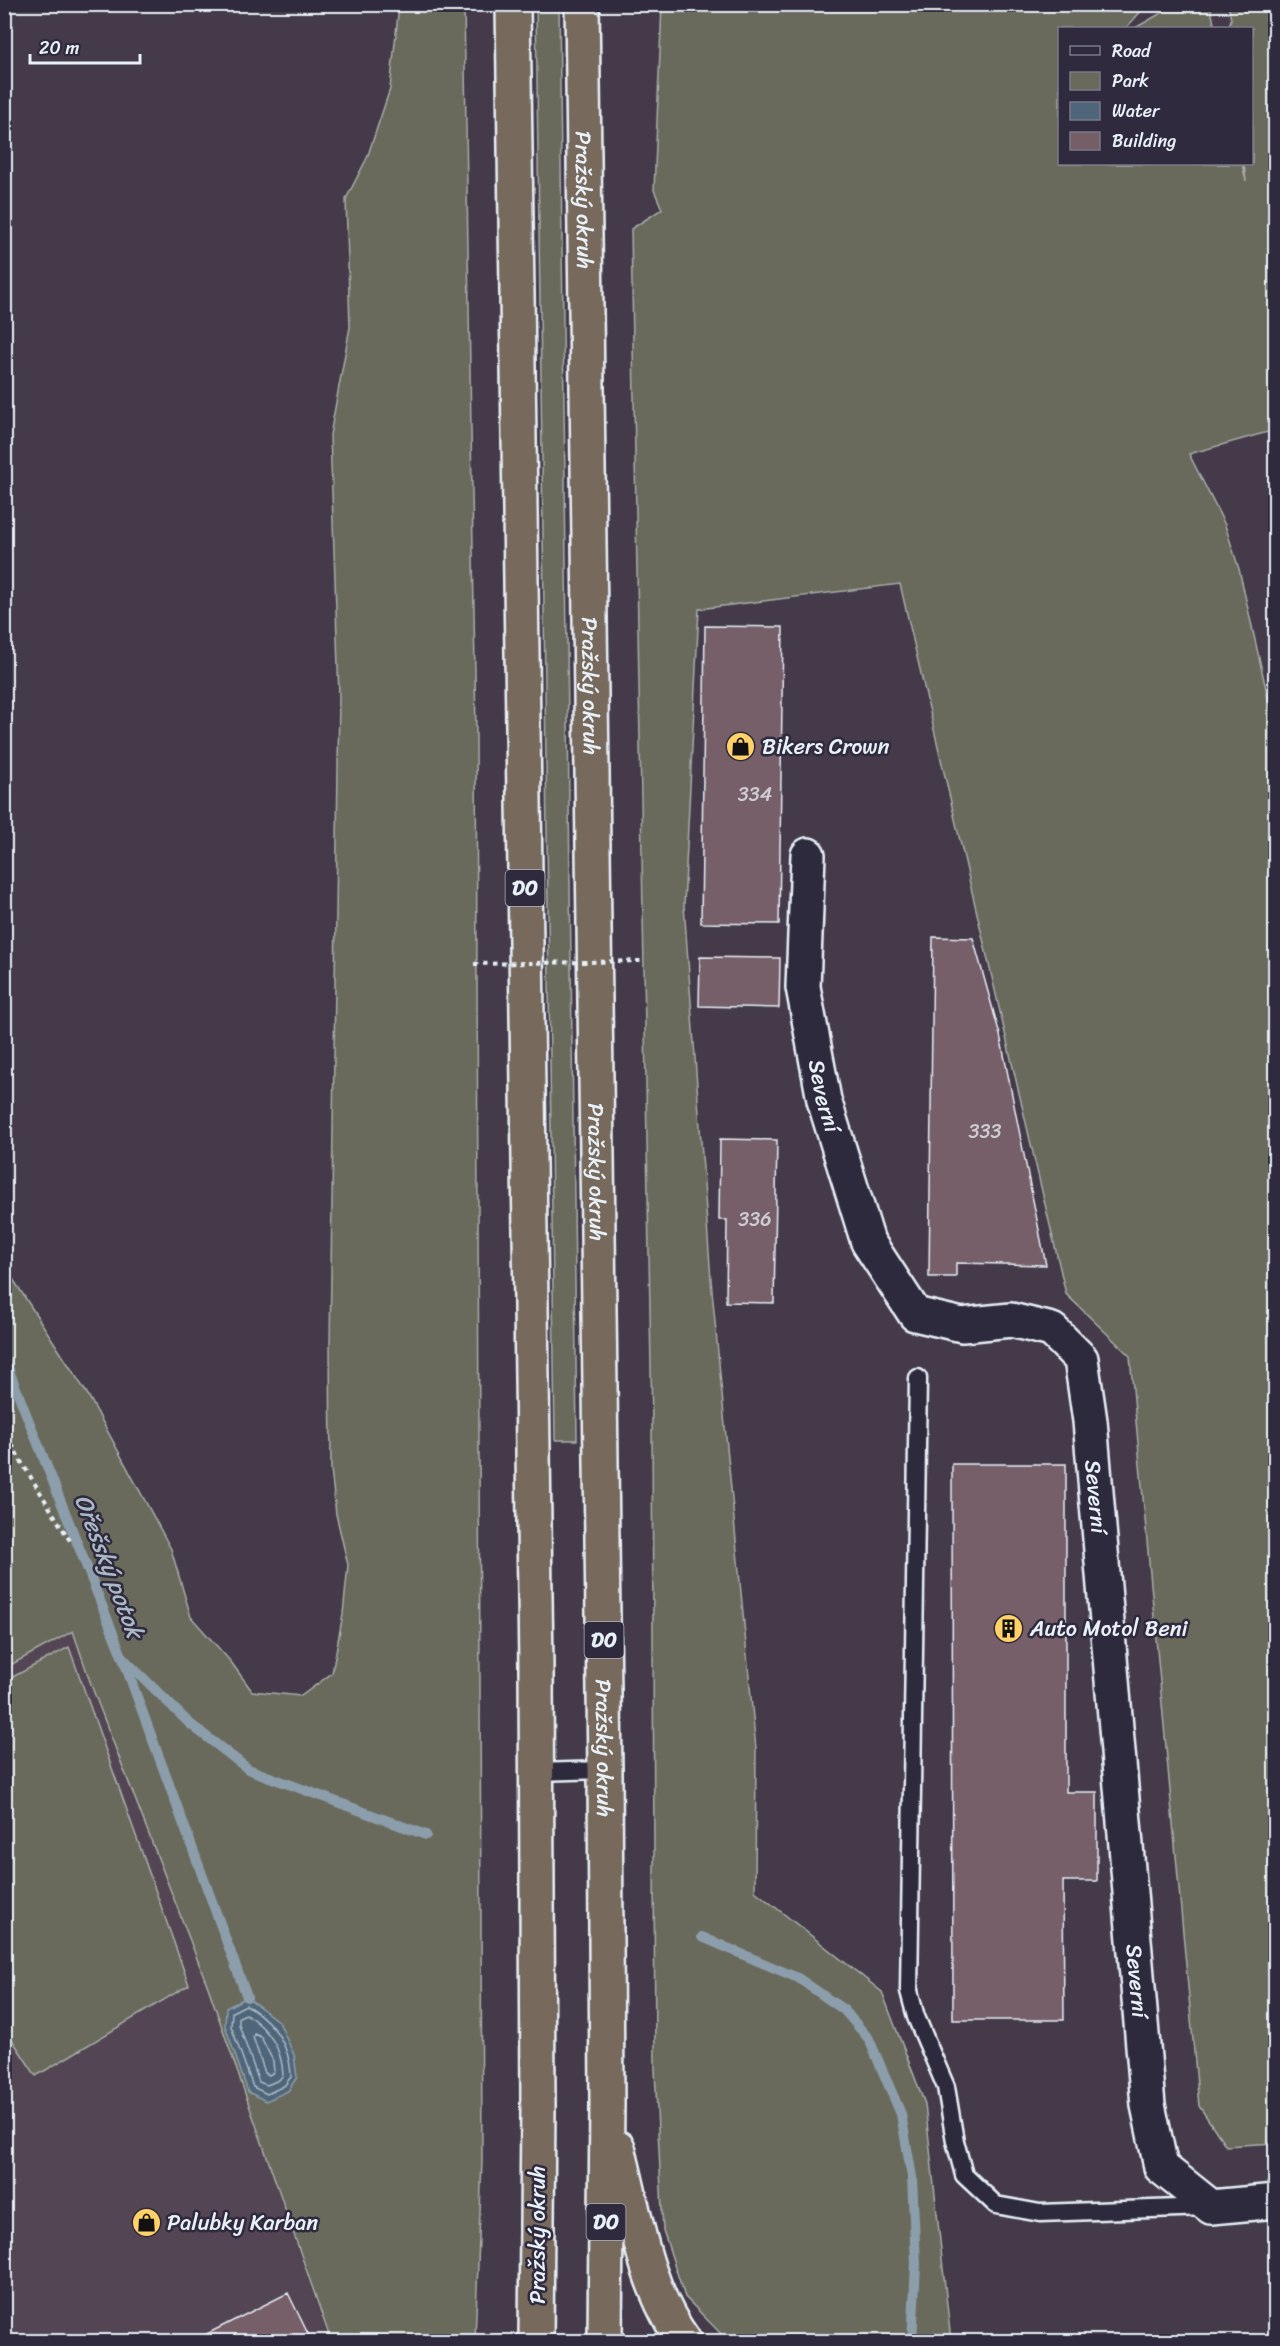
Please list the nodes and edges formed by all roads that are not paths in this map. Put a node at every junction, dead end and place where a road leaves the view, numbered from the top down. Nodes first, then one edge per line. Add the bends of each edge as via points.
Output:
1 (513, 4) edge
2 (582, 4) edge
3 (808, 855) dead end
4 (918, 1378) dead end
5 (605, 1770) junction
6 (536, 1772) junction
7 (607, 2102) junction
8 (1275, 2202) edge
9 (1211, 2207) junction
10 (536, 2342) edge
11 (605, 2342) edge
12 (685, 2342) edge

1 - 6 highway, Pražský okruh / D0
2 - 5 highway, Pražský okruh / D0
3 - 9 street, Severní via 803,987 824,1100 868,1242 915,1314 962,1325 1011,1320 1052,1330 1082,1359 1148,2105 1161,2166
4 - 9 lane via 909,1991 946,2087 964,2175 996,2205 1040,2213
5 - 6 lane
5 - 7 highway, Pražský okruh / D0
6 - 10 highway, Pražský okruh / D0
7 - 11 highway, Pražský okruh / D0
7 - 12 highway via 651,2276 661,2303
8 - 9 street

